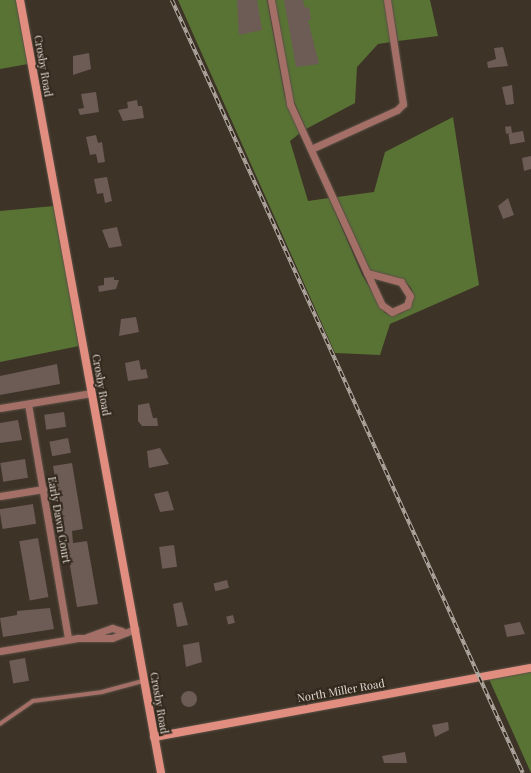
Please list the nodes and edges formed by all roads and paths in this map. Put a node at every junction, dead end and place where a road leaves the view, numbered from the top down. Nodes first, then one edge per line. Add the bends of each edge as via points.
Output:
1 (20, 0) edge
2 (271, 0) edge
3 (387, 0) edge
4 (311, 149) junction
5 (367, 273) junction
6 (92, 393) junction
7 (28, 404) junction
8 (0, 408) edge
9 (43, 489) junction
10 (0, 496) edge
11 (135, 629) junction
12 (68, 639) junction
13 (0, 651) edge
14 (531, 668) edge
15 (144, 680) junction
16 (0, 724) edge
17 (154, 737) junction
18 (161, 773) edge

1 - 6 street, Crosby Road
2 - 4 street via 288,97
3 - 4 street via 403,104 397,110
4 - 5 street
5 - 5 street via 386,310 400,310 407,305 410,296 401,282
6 - 7 street
6 - 11 street, Crosby Road
7 - 8 street
7 - 9 street, Early Dawn Court
9 - 10 street
9 - 12 street, Early Dawn Court
11 - 12 street via 122,631 112,638 99,635
11 - 15 street, Crosby Road
12 - 13 street
14 - 17 street, North Miller Road
15 - 16 lane via 102,692 33,701
15 - 17 street, Crosby Road
17 - 18 street, Crosby Road

